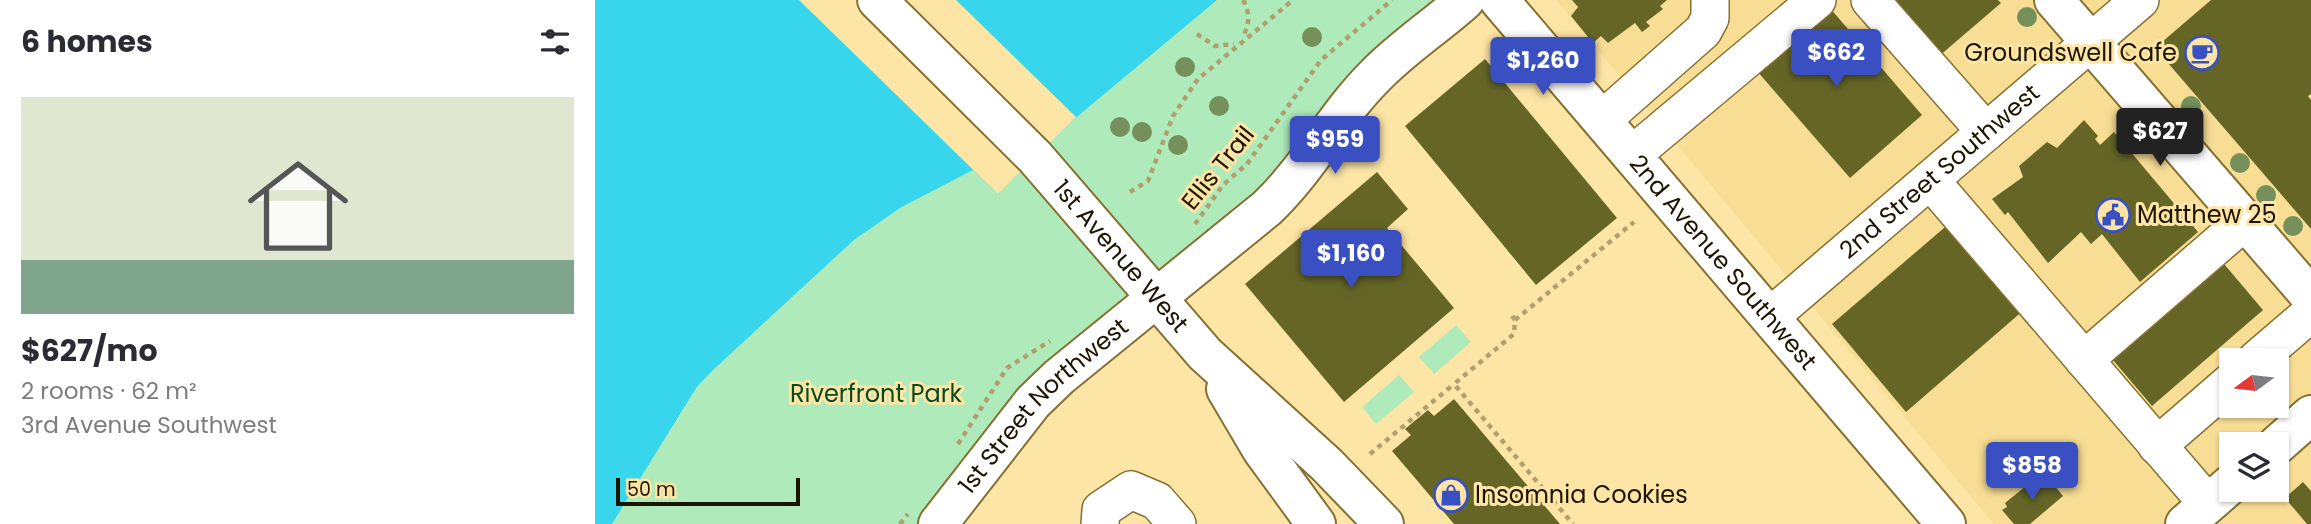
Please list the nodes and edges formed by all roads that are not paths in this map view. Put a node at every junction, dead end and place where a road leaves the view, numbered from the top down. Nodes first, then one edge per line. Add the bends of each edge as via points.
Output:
1 (877, 0) edge
2 (1465, 0) edge
3 (1499, 0) edge
4 (1817, 0) edge
5 (1870, 0) edge
6 (2054, 0) edge
7 (2140, 0) edge
8 (1710, 9) edge
9 (2090, 42) junction
10 (1602, 120) junction
11 (1986, 132) junction
12 (1632, 155) junction
13 (1930, 180) junction
14 (2245, 221) junction
15 (2311, 298) edge
16 (1158, 299) junction
17 (2311, 313) edge
18 (1770, 316) junction
19 (2270, 348) edge
20 (1205, 354) junction
21 (2084, 360) junction
22 (2219, 392) edge
23 (2311, 415) edge
24 (2289, 434) edge
25 (2157, 446) junction
26 (2208, 504) edge
27 (938, 524) edge
28 (1100, 524) edge
29 (1177, 524) edge
30 (1316, 524) edge
31 (1384, 524) edge
32 (1946, 524) edge

1 - 16 main road, 1st Avenue West via 1035,157
2 - 16 main road, 1st Street Northwest via 1375,75 1345,109 1296,181
3 - 10 main road, 2nd Avenue Southwest
4 - 12 street
5 - 11 street
6 - 9 main road
7 - 9 street, 2nd Street Southwest
8 - 10 street via 1703,31
9 - 11 street, 2nd Street Southwest
9 - 14 main road
10 - 12 main road, 2nd Avenue Southwest
11 - 13 street, 2nd Street Southwest
12 - 18 main road, 2nd Avenue Southwest
13 - 18 street, 2nd Street Southwest
13 - 21 street via 2053,337
14 - 15 main road
14 - 21 street
16 - 20 main road, 1st Avenue West
16 - 27 main road, 1st Street Northwest via 1033,402
17 - 19 street
18 - 32 main road, 2nd Avenue Southwest
20 - 30 main road, 1st Avenue West via 1262,450
20 - 31 main road, 1st Avenue West via 1327,465
21 - 25 street
22 - 25 street
23 - 24 main road
25 - 26 street
28 - 29 street via 1101,510 1131,490 1157,501

